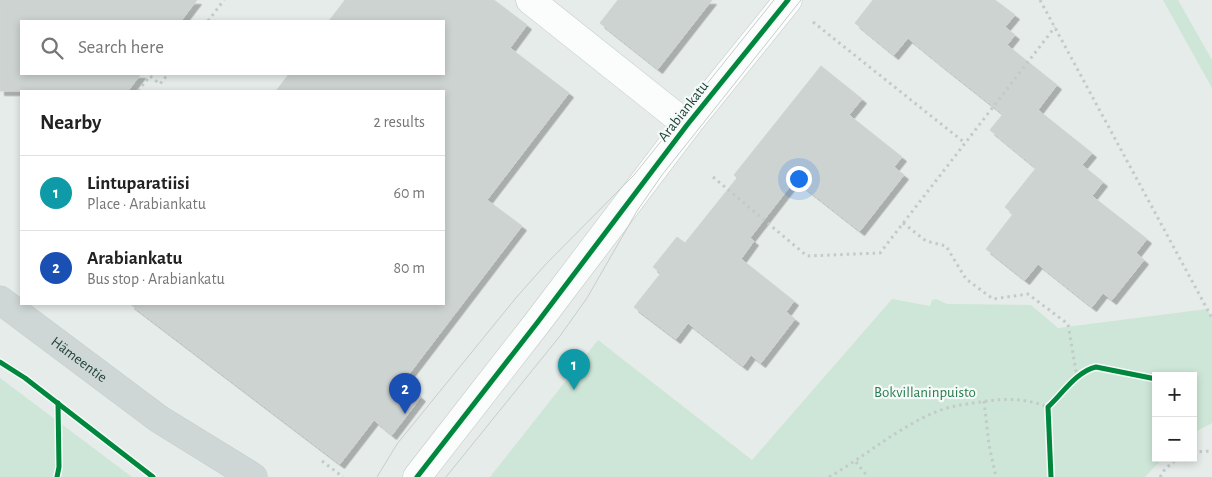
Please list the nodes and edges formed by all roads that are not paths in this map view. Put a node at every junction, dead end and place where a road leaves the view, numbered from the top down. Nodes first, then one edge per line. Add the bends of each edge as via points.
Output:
1 (530, 0) edge
2 (788, 0) edge
3 (687, 125) junction
4 (0, 300) edge
5 (159, 419) junction
6 (223, 477) edge
7 (253, 477) edge
8 (417, 477) edge

1 - 3 street
2 - 3 street, Arabiankatu
3 - 8 street, Arabiankatu
4 - 5 main road, Hämeentie
5 - 6 main road, Hämeentie
5 - 7 main road, Hämeentie

